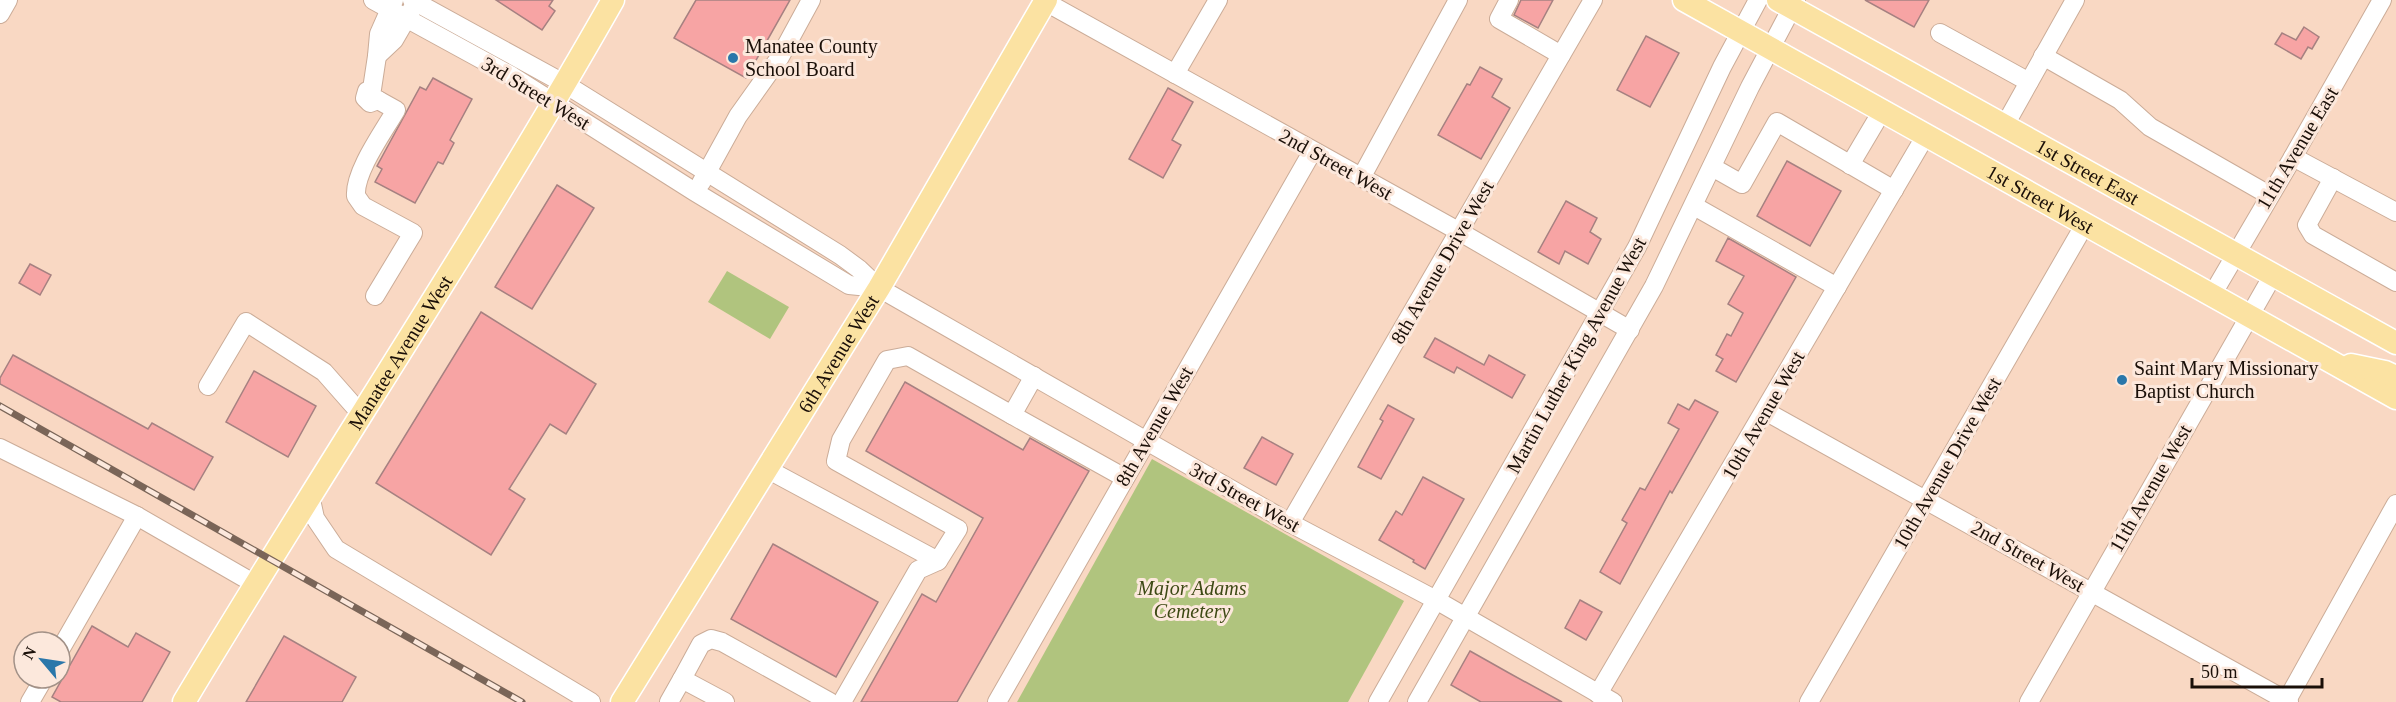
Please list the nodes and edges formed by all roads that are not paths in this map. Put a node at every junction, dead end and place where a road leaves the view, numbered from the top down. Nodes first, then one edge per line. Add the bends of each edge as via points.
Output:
1 (8, 0) edge
2 (373, 0) edge
3 (614, 0) edge
4 (811, 0) edge
5 (1044, 0) edge
6 (1218, 0) edge
7 (1458, 0) edge
8 (1509, 0) edge
9 (1593, 0) edge
10 (1684, 0) edge
11 (1758, 0) edge
12 (2075, 0) edge
13 (2382, 0) edge
14 (414, 1) edge
15 (1789, 2) edge
16 (397, 9) edge
17 (0, 14) edge
18 (1741, 31) junction
19 (1940, 33) dead end
20 (1770, 48) junction
21 (1561, 55) junction
22 (2043, 56) junction
23 (1175, 74) junction
24 (2029, 81) junction
25 (560, 94) junction
26 (1882, 111) junction
27 (2005, 125) junction
28 (1926, 135) junction
29 (1312, 152) junction
30 (2294, 157) junction
31 (1850, 165) junction
32 (1713, 167) junction
33 (706, 172) junction
34 (1361, 178) junction
35 (2332, 178) junction
36 (1894, 190) junction
37 (695, 192) junction
38 (2269, 195) junction
39 (1695, 206) junction
40 (2396, 212) edge
41 (2085, 224) junction
42 (1460, 232) junction
43 (2235, 254) junction
44 (2272, 274) junction
45 (2396, 282) edge
46 (1837, 287) junction
47 (879, 288) junction
48 (2212, 295) junction
49 (375, 296) dead end
50 (1601, 313) junction
51 (2249, 315) junction
52 (1630, 330) junction
53 (2396, 343) edge
54 (2332, 362) junction
55 (1034, 376) junction
56 (2396, 377) edge
57 (208, 386) dead end
58 (2396, 398) edge
59 (1765, 411) junction
60 (361, 414) junction
61 (1012, 415) junction
62 (1146, 441) junction
63 (0, 448) edge
64 (767, 469) junction
65 (1125, 478) junction
66 (309, 495) junction
67 (1927, 499) junction
68 (2396, 504) edge
69 (137, 516) junction
70 (1290, 523) junction
71 (938, 561) junction
72 (255, 584) junction
73 (2091, 591) junction
74 (1436, 600) junction
75 (1465, 617) junction
76 (71, 630) edge
77 (682, 679) junction
78 (1606, 698) edge
79 (184, 702) edge
80 (591, 702) edge
81 (622, 702) edge
82 (669, 702) edge
83 (724, 702) edge
84 (830, 702) edge
85 (842, 702) edge
86 (998, 702) edge
87 (1378, 702) edge
88 (1417, 702) edge
89 (1809, 702) edge
90 (2029, 702) edge
91 (2288, 702) edge

1 - 17 street
2 - 16 street, 3rd Street West
3 - 25 main road, Manatee Avenue West
4 - 33 street via 780,57 738,116
5 - 23 street, 2nd Street West
5 - 47 main road, 6th Avenue West
6 - 23 street
7 - 34 street
8 - 21 street via 1498,19
9 - 21 street, 8th Avenue Drive West
10 - 18 main road, 1st Street West
11 - 18 street, Martin Luther King Avenue West
12 - 22 street
13 - 30 street, 11th Avenue East
14 - 16 street
14 - 25 street, 3rd Street West
15 - 20 street, Martin Luther King Avenue West
15 - 27 main road, 1st Street East
16 - 25 street, 3rd Street West via 512,76
16 - 49 street via 379,34 375,94 396,110 357,180 356,196 363,206 413,233
18 - 20 main road, 1st Street West
18 - 50 street, Martin Luther King Avenue West
19 - 24 street
20 - 26 main road, 1st Street West
20 - 32 street, Martin Luther King Avenue West
21 - 42 street, 8th Avenue Drive West
22 - 24 street
22 - 38 street via 2120,100 2150,127
23 - 29 street, 2nd Street West
24 - 27 street
25 - 33 street, 3rd Street West
25 - 37 street, 3rd Street West
25 - 60 main road, Manatee Avenue West
26 - 28 main road, 1st Street West
26 - 31 street
27 - 43 main road, 1st Street East
28 - 36 street, 10th Avenue West
28 - 41 main road, 1st Street West
29 - 34 street, 2nd Street West
29 - 62 street, 8th Avenue West
30 - 35 street
30 - 38 street, 11th Avenue East
31 - 32 street via 1777,122 1742,184
31 - 36 street
32 - 39 street, Martin Luther King Avenue West
33 - 37 street
33 - 47 street, 3rd Street West via 840,255
34 - 42 street, 2nd Street West
35 - 40 street
35 - 45 street via 2307,225 2313,235
36 - 46 street, 10th Avenue West
37 - 47 street, 3rd Street West via 849,285
38 - 43 street, 11th Avenue East
39 - 46 street
39 - 52 street, Martin Luther King Avenue West
41 - 48 main road, 1st Street West
41 - 67 street, 10th Avenue Drive West
42 - 50 street, 2nd Street West
42 - 70 street, 8th Avenue Drive West
43 - 44 main road, 1st Street East
43 - 48 street, 11th Avenue East
44 - 51 street, 11th Avenue West
44 - 53 main road, 1st Street East
46 - 59 street, 10th Avenue West
47 - 55 street, 3rd Street West
47 - 64 main road, 6th Avenue West
48 - 51 main road, 1st Street West
50 - 52 street, 2nd Street West
50 - 74 street, Martin Luther King Avenue West
51 - 54 main road, 1st Street West
51 - 73 street, 11th Avenue West
52 - 75 street, Martin Luther King Avenue West
54 - 56 main road
54 - 58 main road, 1st Street West
55 - 61 street
55 - 62 street, 3rd Street West
57 - 60 street via 246,322 324,372
59 - 67 street, 2nd Street West
59 - 78 street, 10th Avenue West
60 - 66 main road, Manatee Avenue West
61 - 65 street
61 - 71 street via 908,356 888,360 841,440 836,461 957,529
62 - 65 street, 8th Avenue West
62 - 70 street, 3rd Street West
63 - 69 street
64 - 71 street
64 - 81 main road, 6th Avenue West
65 - 86 street, 8th Avenue West
66 - 72 main road, Manatee Avenue West
66 - 80 street via 315,518 336,549
67 - 73 street, 2nd Street West
67 - 89 street, 10th Avenue Drive West
68 - 91 street
69 - 72 street
69 - 76 street
70 - 74 street, 3rd Street West
71 - 85 street via 918,570
72 - 79 main road, Manatee Avenue West
73 - 90 street, 11th Avenue West
73 - 91 street, 2nd Street West
74 - 75 street, 3rd Street West
74 - 87 street, Martin Luther King Avenue West
75 - 78 street, 3rd Street West
75 - 88 street, Martin Luther King Avenue West
77 - 82 street
77 - 83 street
77 - 84 street via 701,644 714,639

